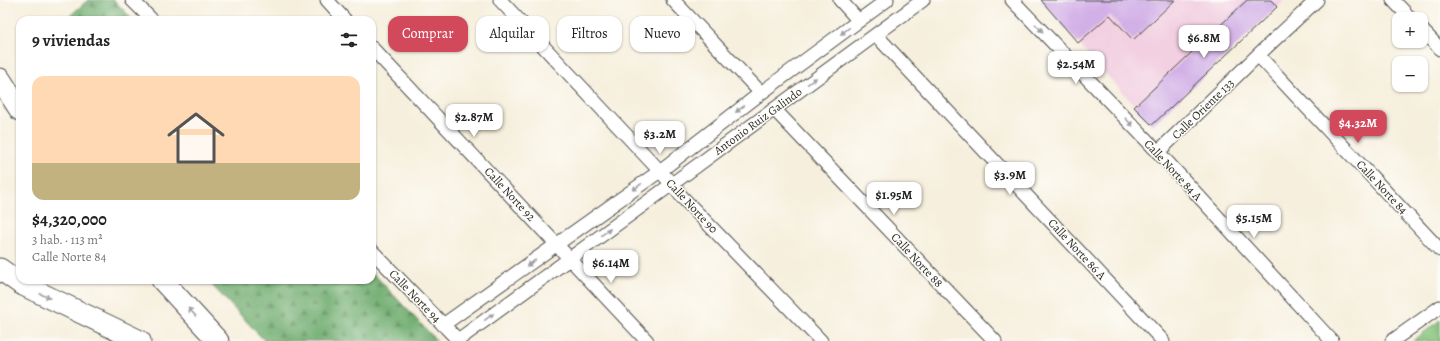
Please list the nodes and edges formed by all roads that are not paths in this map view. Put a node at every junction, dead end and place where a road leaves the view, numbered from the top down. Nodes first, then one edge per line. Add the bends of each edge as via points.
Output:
1 (132, 0) edge
2 (326, 0) edge
3 (500, 0) edge
4 (673, 0) edge
5 (840, 0) edge
6 (887, 0) edge
7 (923, 0) edge
8 (1012, 0) edge
9 (1318, 0) edge
10 (1393, 0) edge
11 (1404, 12) edge
12 (148, 16) edge
13 (341, 16) edge
14 (859, 20) junction
15 (876, 35) junction
16 (1428, 36) edge
17 (1440, 49) edge
18 (376, 52) edge
19 (1258, 55) junction
20 (0, 78) edge
21 (761, 94) junction
22 (16, 104) edge
23 (774, 109) junction
24 (1158, 152) junction
25 (660, 171) junction
26 (672, 184) junction
27 (557, 244) junction
28 (1440, 250) edge
29 (376, 254) edge
30 (570, 258) junction
31 (0, 269) edge
32 (16, 280) edge
33 (21, 284) edge
34 (166, 284) edge
35 (1440, 307) edge
36 (443, 325) junction
37 (458, 340) edge
38 (140, 341) edge
39 (218, 341) edge
40 (647, 341) edge
41 (821, 341) edge
42 (995, 341) edge
43 (1163, 341) edge
44 (1332, 341) edge
45 (1392, 341) edge

1 - 12 street
2 - 13 street
3 - 25 street, Calle Norte 90
4 - 21 street
5 - 14 street
6 - 14 street, Antonio Ruiz Galindo
7 - 15 street, Antonio Ruiz Galindo
8 -> 24 street, Calle Norte 84 A
9 - 19 street, Calle Oriente 133
10 - 11 street
14 -> 21 street, Antonio Ruiz Galindo
23 -> 15 street, Antonio Ruiz Galindo
15 - 43 street, Calle Norte 86 A
16 - 17 street
18 - 27 street, Calle Norte 92
19 - 24 street, Calle Oriente 133
19 - 28 street, Calle Norte 84
20 - 22 main road
21 -> 25 street, Antonio Ruiz Galindo
23 - 26 street, Antonio Ruiz Galindo
23 - 42 street, Calle Norte 88
24 - 44 street, Calle Norte 84 A
25 - 26 street, Calle Norte 90
25 -> 27 street, Antonio Ruiz Galindo
30 -> 26 street, Antonio Ruiz Galindo
26 - 41 street, Calle Norte 90
27 - 30 street, Calle Norte 92
27 -> 36 street, Antonio Ruiz Galindo
29 - 36 street, Calle Norte 94
37 -> 30 street, Antonio Ruiz Galindo
30 - 40 street, Calle Norte 92
31 -> 32 main road
33 -> 38 main road
39 -> 34 main road
35 - 45 street
36 - 37 street, Calle Norte 94

